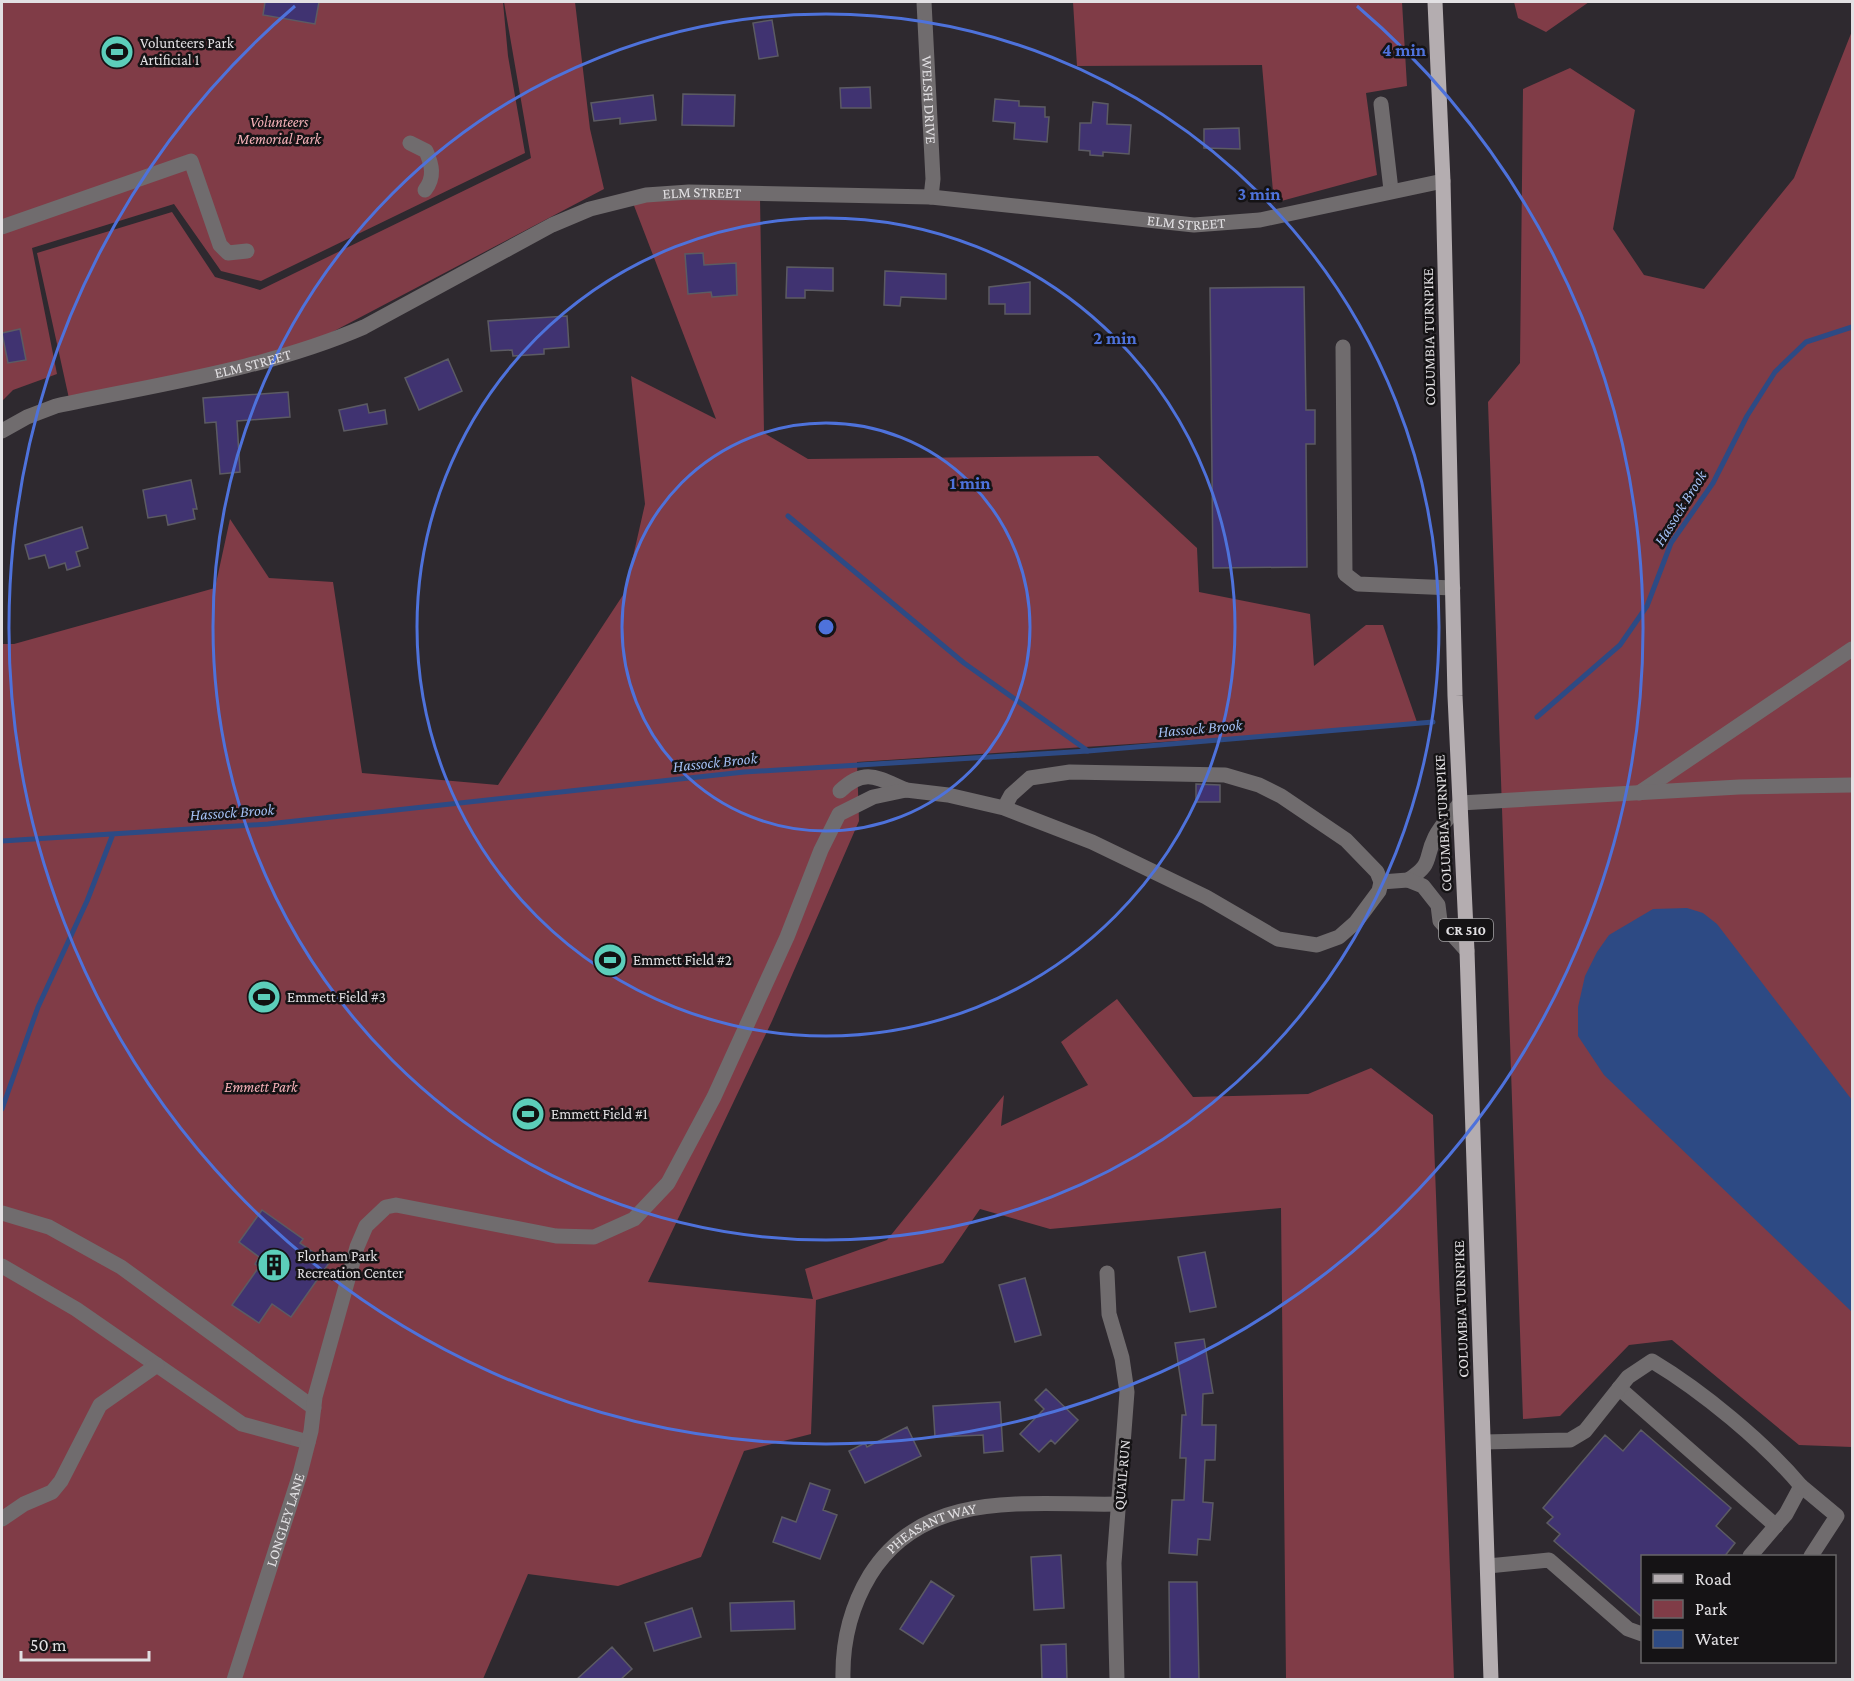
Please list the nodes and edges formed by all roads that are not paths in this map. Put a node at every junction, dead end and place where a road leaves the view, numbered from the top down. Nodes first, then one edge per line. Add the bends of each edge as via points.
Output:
1 (924, 2) edge
2 (1436, 2) edge
3 (1381, 104) dead end
4 (410, 143) dead end
5 (1443, 181) junction
6 (425, 190) dead end
7 (1391, 190) junction
8 (931, 197) junction
9 (2, 227) edge
10 (247, 251) dead end
11 (1343, 347) dead end
12 (4, 424) edge
13 (1453, 588) junction
14 (1852, 649) edge
15 (1852, 785) edge
16 (906, 790) junction
17 (840, 791) dead end
18 (1638, 793) junction
19 (1460, 803) junction
20 (1004, 808) junction
21 (1408, 880) junction
22 (1381, 882) junction
23 (1467, 951) junction
24 (2, 1213) edge
25 (2, 1266) edge
26 (1107, 1273) dead end
27 (157, 1365) junction
28 (1619, 1388) junction
29 (314, 1408) junction
30 (1484, 1442) junction
31 (308, 1443) junction
32 (1801, 1486) junction
33 (1119, 1504) junction
34 (2, 1519) edge
35 (1776, 1526) junction
36 (1752, 1555) edge
37 (1812, 1555) edge
38 (1488, 1566) junction
39 (1641, 1634) edge
40 (234, 1680) edge
41 (843, 1680) edge
42 (1117, 1680) edge
43 (1491, 1680) edge

1 - 8 street, WELSH DRIVE
2 - 5 main road, COLUMBIA TURNPIKE / CR 510
3 - 7 street
4 - 6 street via 426,151 431,165 431,182
5 - 7 street, ELM STREET
5 - 13 main road, COLUMBIA TURNPIKE / CR 510
7 - 8 street, ELM STREET via 1260,220 1194,225
8 - 12 street, ELM STREET via 689,192 616,201 552,225 332,341 283,356 56,406
9 - 10 street via 191,161 220,246 228,253
11 - 13 street via 1345,574 1358,584
13 - 19 main road, COLUMBIA TURNPIKE / CR 510
14 - 18 street
15 - 18 street
16 - 17 street via 870,776 858,777
16 - 20 street
16 - 29 street, LONGLEY LANE via 873,797 839,814 714,1097 668,1183 634,1219 594,1236 556,1236 396,1205 386,1208 366,1226 357,1246
18 - 19 street
19 - 21 street via 1434,838 1432,852 1422,870
19 - 23 main road, COLUMBIA TURNPIKE / CR 510
20 - 22 street via 1011,795 1030,778 1070,772 1225,775 1259,785 1303,809 1358,849
20 - 22 street via 1092,842 1206,897 1278,939 1317,945 1339,937 1371,903
21 - 22 street
21 - 23 street via 1423,885 1437,905 1440,921
23 - 30 main road, COLUMBIA TURNPIKE / CR 510
24 - 29 street via 49,1227 121,1267
25 - 27 street via 76,1309
26 - 33 street, QUAIL RUN via 1109,1314 1127,1392
27 - 31 street via 242,1424
27 - 34 street via 100,1405 52,1492
28 - 30 street via 1585,1431 1570,1440
28 - 32 street via 1652,1361 1774,1455
28 - 35 street
29 - 31 street, LONGLEY LANE
30 - 38 main road, COLUMBIA TURNPIKE / CR 510
31 - 40 street, LONGLEY LANE
32 - 35 street
32 - 37 street via 1837,1516
33 - 41 street, PHEASANT WAY via 981,1506 954,1511 912,1530 878,1562 864,1586 845,1636
33 - 42 street, QUAIL RUN via 1114,1563
35 - 36 street
38 - 39 street via 1549,1560 1628,1629
38 - 43 main road, COLUMBIA TURNPIKE / CR 510

